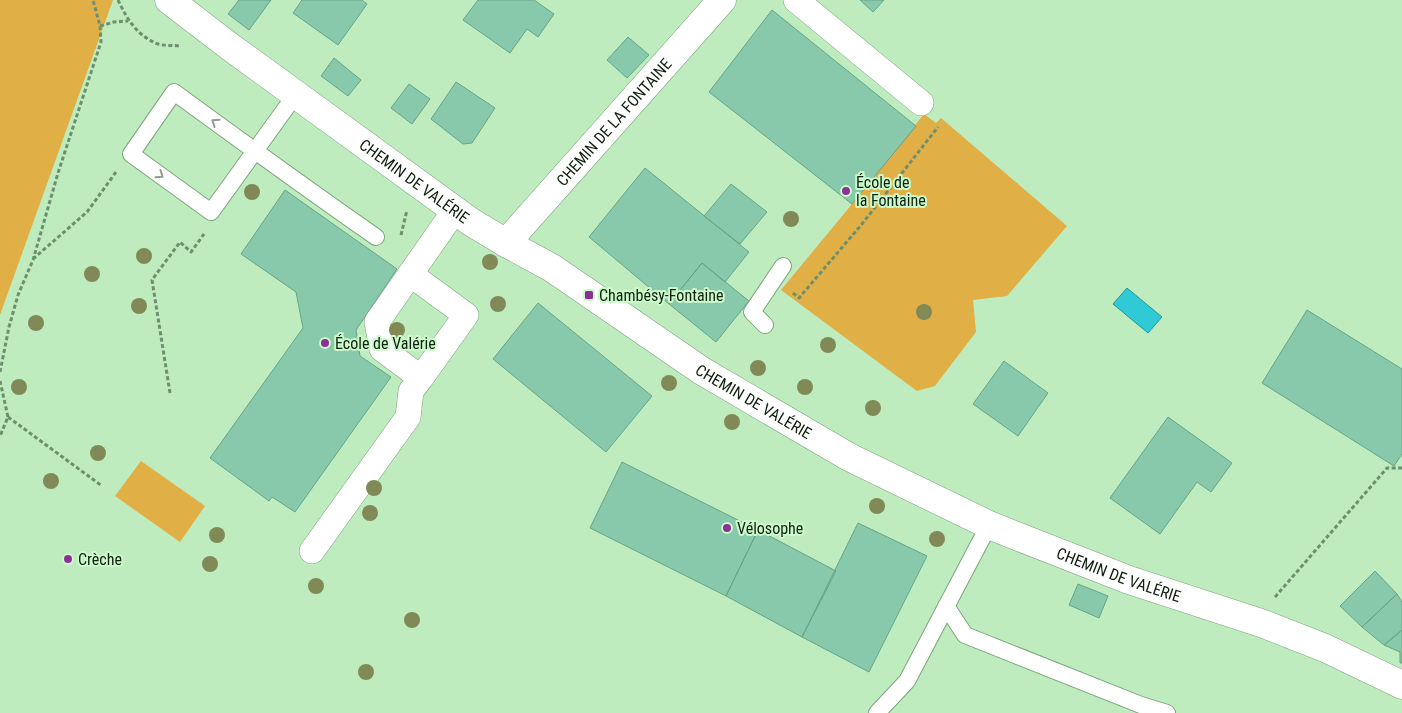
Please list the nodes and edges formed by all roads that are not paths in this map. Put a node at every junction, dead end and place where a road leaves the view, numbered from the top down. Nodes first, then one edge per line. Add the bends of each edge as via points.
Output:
1 (169, 0) edge
2 (722, 0) edge
3 (796, 0) edge
4 (296, 94) junction
5 (921, 103) dead end
6 (254, 150) junction
7 (455, 210) junction
8 (376, 238) dead end
9 (506, 243) junction
10 (779, 273) road end
11 (410, 274) junction
12 (766, 325) dead end
13 (421, 378) junction
14 (989, 525) junction
15 (312, 551) dead end
16 (946, 606) junction
17 (1402, 685) edge
18 (877, 713) edge
19 (1167, 713) edge

1 - 4 street, CHEMIN DE VALÉRIE
2 - 9 street, CHEMIN DE LA FONTAINE
3 - 5 street
4 - 6 lane
4 - 7 street, CHEMIN DE VALÉRIE
6 -> 6 lane via 174,92 131,154 211,212
6 - 8 lane
7 - 9 street, CHEMIN DE VALÉRIE
7 - 11 street
9 - 14 street, CHEMIN DE VALÉRIE via 552,268 702,371 782,419 848,457
10 - 12 lane via 752,312
11 - 13 street via 377,322 382,349
11 - 13 street via 466,315
13 - 15 street via 411,391 408,417
14 - 16 lane
14 - 17 street, CHEMIN DE VALÉRIE via 1129,580 1325,648
16 - 18 lane via 907,681
16 - 19 lane via 965,635

